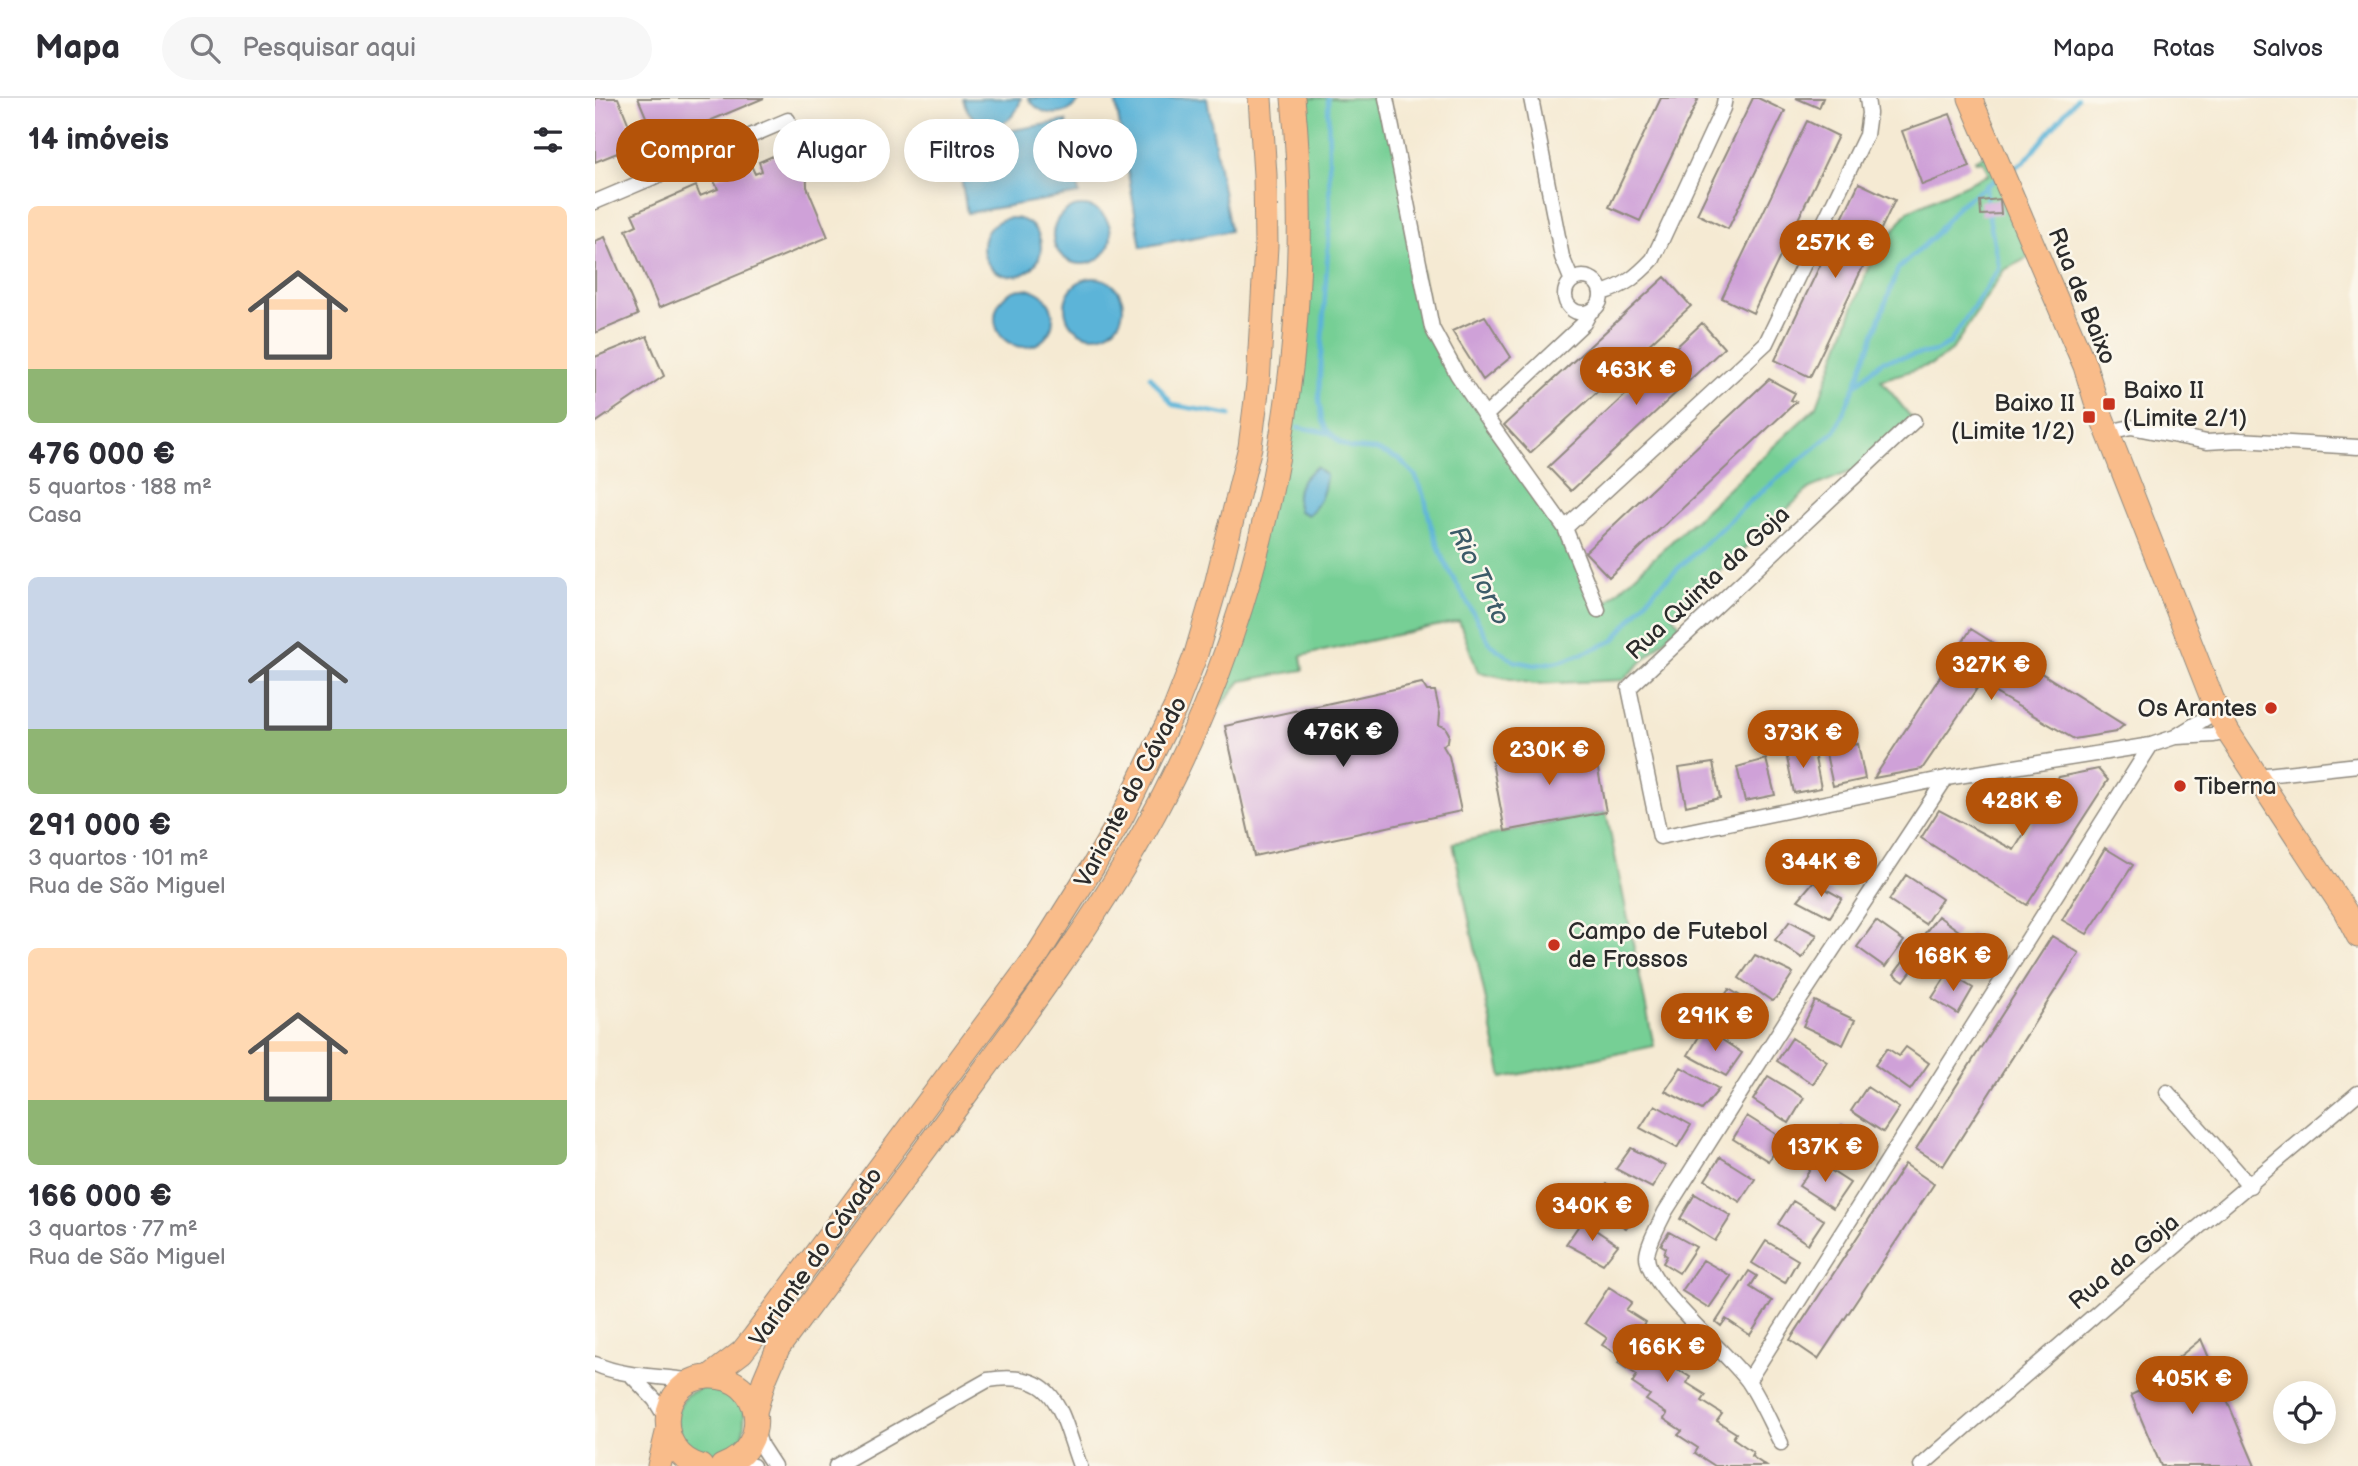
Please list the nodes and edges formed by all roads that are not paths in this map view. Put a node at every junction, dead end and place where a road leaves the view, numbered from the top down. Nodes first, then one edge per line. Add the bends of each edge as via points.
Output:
1 (1260, 98) edge
2 (1293, 98) edge
3 (1385, 98) edge
4 (1531, 98) edge
5 (1725, 98) edge
6 (1867, 98) edge
7 (1970, 98) edge
8 (773, 126) edge
9 (595, 202) edge
10 (1572, 281) junction
11 (1601, 293) junction
12 (1590, 312) junction
13 (1485, 416) junction
14 (1914, 421) dead end
15 (2108, 432) junction
16 (2358, 447) edge
17 (1565, 528) junction
18 (1598, 610) dead end
19 (2223, 722) junction
20 (2175, 737) junction
21 (2151, 745) junction
22 (2358, 765) edge
23 (2298, 772) junction
24 (1945, 778) junction
25 (2263, 784) junction
26 (2358, 936) edge
27 (2167, 1092) dead end
28 (2358, 1094) edge
29 (2250, 1186) junction
30 (595, 1364) edge
31 (631, 1375) junction
32 (701, 1379) junction
33 (1748, 1381) junction
34 (756, 1421) junction
35 (666, 1425) junction
36 (1781, 1443) dead end
37 (735, 1465) edge
38 (659, 1466) edge
39 (701, 1466) edge
40 (774, 1466) edge
41 (836, 1466) edge
42 (1080, 1466) edge
43 (1921, 1466) edge

1 - 32 main road, Variante do Cávado via 1266,246 1250,447 1215,589 1175,708 1123,815 1038,954 742,1352
2 - 34 main road, Variante do Cávado via 1298,249 1280,443 1243,601 1203,715 1145,831 1088,926 778,1348
3 - 13 street via 1432,328
4 - 10 street via 1562,257
5 - 11 street via 1653,259 1634,279
6 - 17 street via 1866,135 1766,343
7 - 15 main road, Rua de Baixo via 2085,366
8 - 9 street
10 - 11 street via 1587,277 1597,283
10 - 12 street via 1565,290 1566,302 1579,313
11 - 12 street via 1599,304
12 - 13 street via 1584,323
13 - 17 street
14 - 24 street, Rua Quinta da Goja via 1629,688 1660,837
15 - 16 street via 2131,427 2207,442
15 - 19 main road, Rua de Baixo
17 - 18 street
19 - 20 street, Rua Quinta da Goja
19 - 20 street, Rua Quinta da Goja via 2214,735
19 - 25 main road, Rua de Baixo
20 - 21 street, Rua Quinta da Goja
21 - 24 street, Rua Quinta da Goja
21 - 33 street
22 - 23 street
23 - 25 street
23 - 25 street
24 - 33 street via 1665,1212 1647,1257 1674,1302
25 - 26 main road, Rua de Baixo
27 - 29 street
28 - 29 street, Rua da Goja
29 - 43 street, Rua da Goja
30 - 31 street
31 - 32 street
31 - 35 street via 655,1400
32 - 34 main road via 722,1378 743,1390
32 - 35 main road, Variante do Cávado via 674,1396
33 - 36 street
34 - 37 main road, Variante do Cávado via 751,1444
34 - 40 street via 761,1446
35 - 38 main road, Variante do Cávado
35 - 39 main road via 678,1453
41 - 42 street via 988,1380 1010,1377 1027,1378 1056,1401

